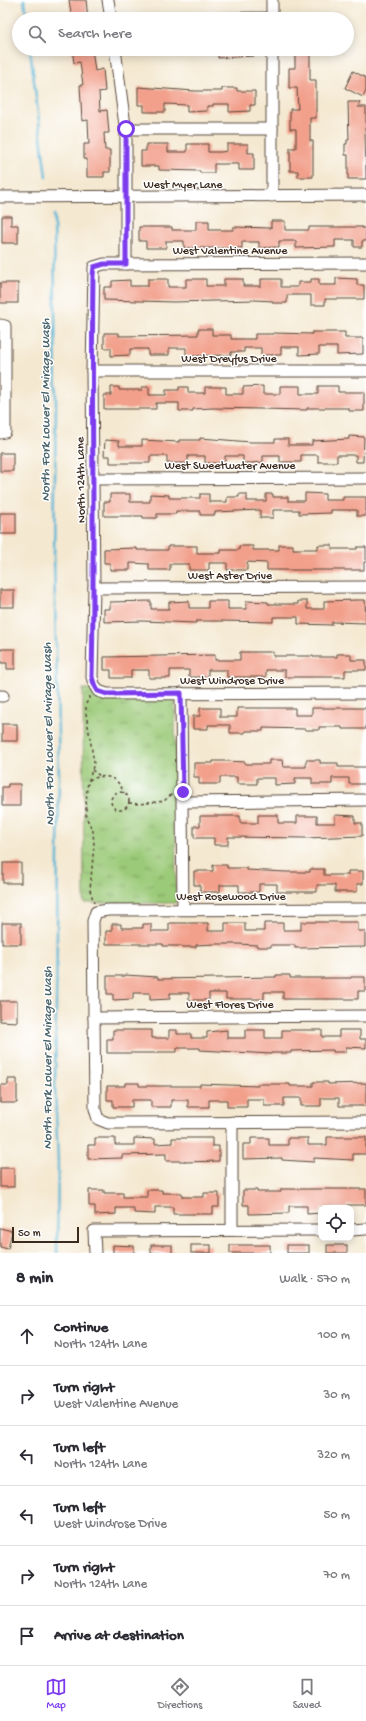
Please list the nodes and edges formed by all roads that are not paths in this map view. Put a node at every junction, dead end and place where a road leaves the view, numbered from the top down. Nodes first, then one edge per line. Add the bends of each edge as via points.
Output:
1 (108, 0) edge
2 (272, 0) edge
3 (110, 12) edge
4 (272, 12) edge
5 (116, 56) edge
6 (272, 56) edge
7 (126, 129) junction
8 (272, 129) junction
9 (366, 195) edge
10 (272, 196) junction
11 (0, 197) edge
12 (126, 197) junction
13 (366, 263) edge
14 (126, 264) junction
15 (94, 267) joint
16 (3, 326) edge
17 (366, 371) edge
18 (92, 372) junction
19 (3, 433) edge
20 (366, 478) edge
21 (94, 479) junction
22 (366, 587) edge
23 (94, 588) junction
24 (98, 691) joint
25 (181, 693) junction
26 (366, 693) edge
27 (183, 797) junction
28 (366, 800) edge
29 (183, 909) junction
30 (366, 909) edge
31 (366, 1016) edge
32 (94, 1018) junction
33 (232, 1122) junction
34 (366, 1122) edge
35 (366, 1229) edge
36 (232, 1230) junction
37 (318, 1230) edge
38 (354, 1230) edge
39 (95, 1253) edge

1 - 3 street
2 - 4 street
5 - 7 street
6 - 8 street
7 - 8 street
7 - 12 street
8 - 10 street
9 - 10 street, West Myer Lane
10 - 12 street, West Myer Lane
11 - 12 street, West Myer Lane
12 - 14 street
13 - 14 street, West Valentine Avenue
14 - 15 street, West Valentine Avenue via 104,264
15 - 18 street, North 124th Lane
16 - 19 street
17 - 18 street, West Dreyfus Drive
18 - 21 street, North 124th Lane
20 - 21 street, West Sweetwater Avenue
21 - 23 street, North 124th Lane
22 - 23 street, West Aster Drive
23 - 24 street, North 124th Lane via 92,677
24 - 25 street, West Windrose Drive via 107,694
25 - 26 street, West Windrose Drive
25 - 27 street
27 - 28 street
27 - 29 street
29 - 30 street, West Rosewood Drive
29 - 32 street, West Rosewood Drive via 96,912 93,921
31 - 32 street, West Flores Drive
32 - 33 street via 95,1109 98,1119 108,1123
33 - 34 street
33 - 36 street
35 - 38 street
36 - 37 street
36 - 39 street via 94,1231

